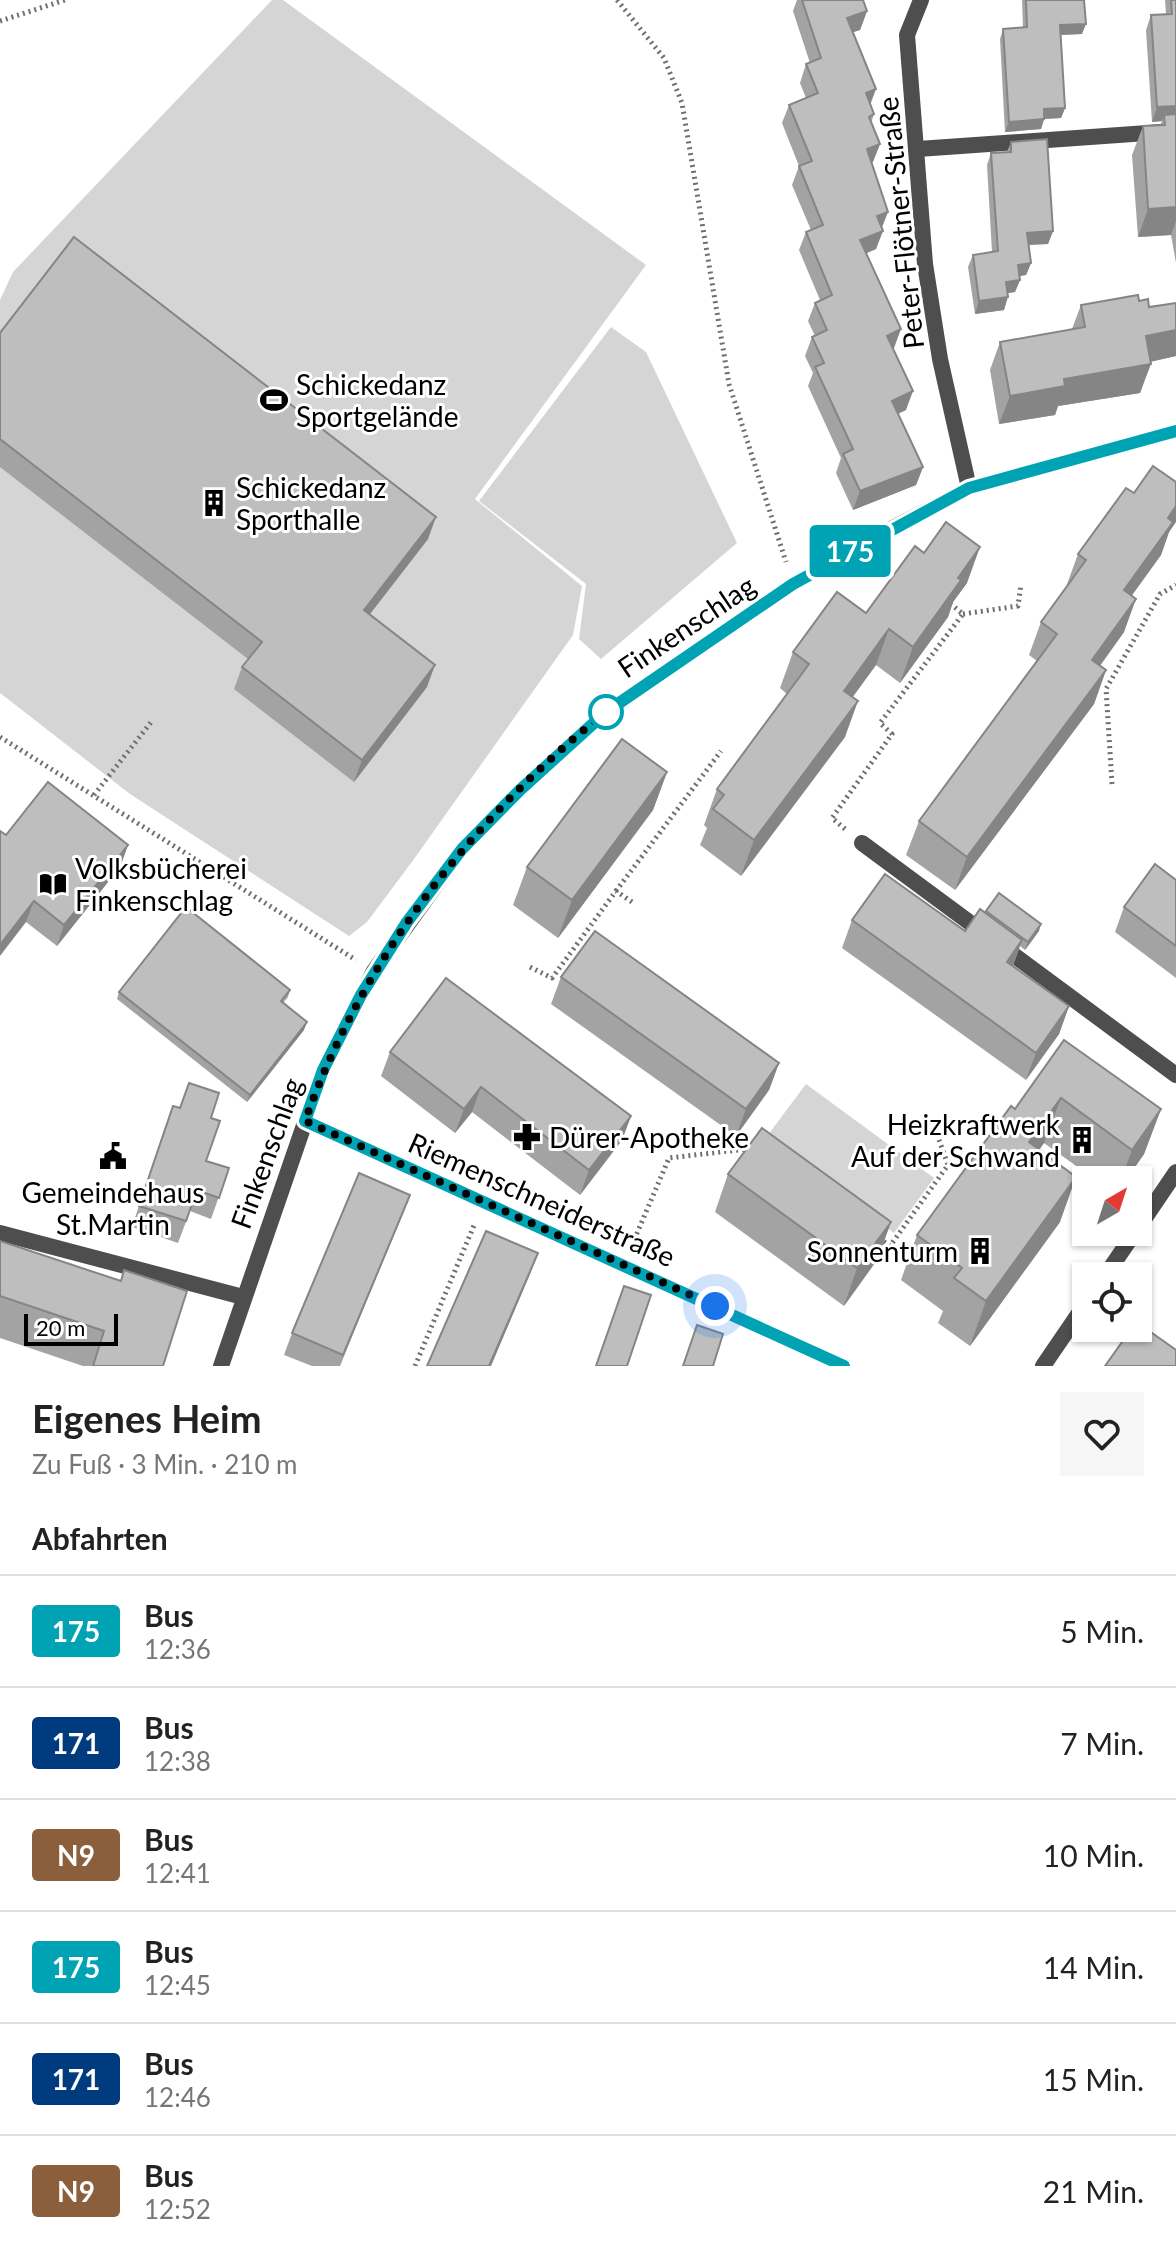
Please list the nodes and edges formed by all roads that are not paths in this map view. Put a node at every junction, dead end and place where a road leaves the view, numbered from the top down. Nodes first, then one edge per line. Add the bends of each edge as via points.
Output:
1 (921, 0) edge
2 (1176, 131) edge
3 (918, 149) junction
4 (1176, 431) edge
5 (969, 488) junction
6 (862, 843) road end
7 (1176, 1075) edge
8 (305, 1121) junction
9 (1176, 1172) edge
10 (1152, 1207) edge
11 (0, 1233) edge
12 (243, 1297) junction
13 (1072, 1324) edge
14 (221, 1366) edge
15 (844, 1366) edge
16 (1043, 1366) edge

1 - 3 street, Peter-Flötner-Straße via 907,35
2 - 3 street
3 - 5 street, Peter-Flötner-Straße via 925,264
4 - 5 street, Finkenschlag
5 - 8 street, Finkenschlag via 793,584 606,712 520,790 462,849 374,971 323,1070
6 - 7 street
8 - 12 street, Finkenschlag
8 - 15 street, Riemenschneiderstraße
9 - 10 street
11 - 12 street
12 - 14 street, Finkenschlag
13 - 16 street

